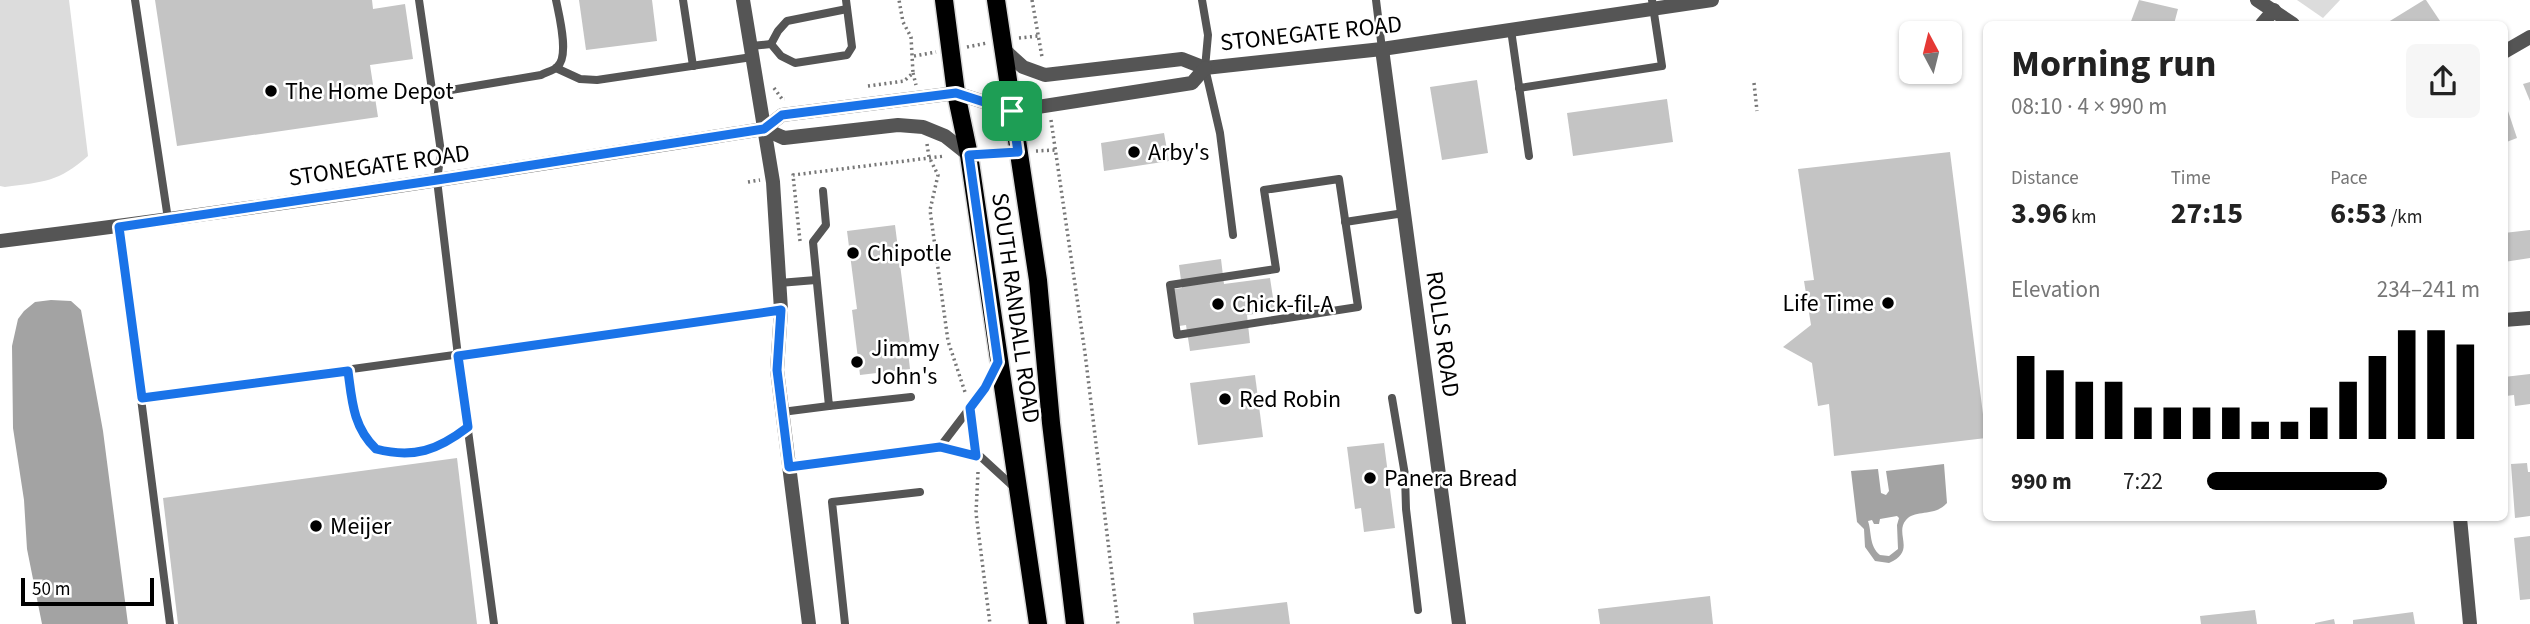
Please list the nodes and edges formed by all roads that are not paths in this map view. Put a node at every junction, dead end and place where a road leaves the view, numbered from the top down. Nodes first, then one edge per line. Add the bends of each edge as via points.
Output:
1 (135, 0) edge
2 (419, 0) edge
3 (556, 0) edge
4 (683, 0) edge
5 (743, 0) edge
6 (944, 0) edge
7 (996, 0) edge
8 (1202, 0) edge
9 (1376, 0) edge
10 (1712, 0) edge
11 (2258, 0) edge
12 (1690, 2) edge
13 (846, 4) edge
14 (1653, 4) edge
15 (2274, 10) junction
16 (2265, 21) edge
17 (2289, 21) edge
18 (1511, 30) junction
19 (2530, 37) edge
20 (771, 44) junction
21 (1002, 45) junction
22 (1382, 50) junction
23 (2508, 50) edge
24 (752, 51) junction
25 (693, 66) junction
26 (556, 68) junction
27 (1205, 68) junction
28 (1519, 88) junction
29 (433, 93) junction
30 (956, 93) junction
31 (1012, 111) junction
32 (764, 129) junction
33 (969, 155) junction
34 (1529, 156) dead end
35 (437, 180) junction
36 (823, 191) dead end
37 (1404, 213) junction
38 (168, 219) junction
39 (1345, 222) junction
40 (119, 227) junction
41 (1233, 235) dead end
42 (0, 241) edge
43 (817, 280) junction
44 (779, 283) junction
45 (781, 310) junction
46 (2530, 318) edge
47 (2508, 320) edge
48 (458, 356) junction
49 (998, 362) junction
50 (348, 371) junction
51 (911, 397) dead end
52 (142, 398) junction
53 (1392, 398) dead end
54 (829, 406) junction
55 (782, 412) junction
56 (468, 427) junction
57 (940, 447) junction
58 (789, 467) junction
59 (1017, 490) junction
60 (920, 492) dead end
61 (2459, 521) edge
62 (1418, 610) dead end
63 (170, 624) edge
64 (494, 624) edge
65 (809, 624) edge
66 (845, 624) edge
67 (1038, 624) edge
68 (1075, 624) edge
69 (1459, 624) edge
70 (2470, 624) edge

1 - 38 lane
2 - 29 lane
3 - 26 lane via 563,48
4 - 25 lane
5 - 24 street
6 - 30 main road, SOUTH RANDALL ROAD
7 - 21 main road, SOUTH RANDALL ROAD
8 - 27 lane via 1208,35
9 - 22 lane
10 - 12 street, STONEGATE ROAD
11 - 15 street
12 - 14 street, STONEGATE ROAD
13 - 20 lane via 787,21
13 - 20 lane via 852,47 847,55 795,63
14 - 18 street, STONEGATE ROAD
14 - 28 lane via 1662,66
15 - 16 street
15 - 17 street
18 - 22 street, STONEGATE ROAD
18 - 28 lane
19 - 23 street
20 - 24 lane
21 - 27 street, STONEGATE ROAD via 1023,67 1045,75 1182,59
21 - 31 main road, SOUTH RANDALL ROAD
22 - 27 street, STONEGATE ROAD
22 - 37 street, ROLLS ROAD
24 - 25 lane
24 - 32 street
25 - 26 lane via 597,80 580,79
26 - 29 lane via 541,75
27 - 31 street, STONEGATE ROAD via 1192,83
27 - 41 lane via 1220,133
28 - 34 lane
29 - 35 lane via 441,152
30 - 31 street, STONEGATE ROAD
30 - 32 street, STONEGATE ROAD via 782,115
30 - 33 main road, SOUTH RANDALL ROAD
31 - 68 main road, SOUTH RANDALL ROAD via 1038,280
32 - 33 street, STONEGATE ROAD via 784,138 898,125 923,127 945,136
32 - 35 street, STONEGATE ROAD
32 - 44 street via 773,182
33 - 49 main road, SOUTH RANDALL ROAD
35 - 38 street, STONEGATE ROAD
35 - 48 lane
36 - 43 lane via 826,225 813,242
37 - 39 lane
37 - 69 street, ROLLS ROAD
38 - 40 street, STONEGATE ROAD
39 - 39 lane via 1339,179 1264,190 1276,269 1170,285 1177,335 1358,307
40 - 42 street, STONEGATE ROAD
40 - 52 lane
43 - 44 lane
43 - 54 lane
44 - 45 street
45 - 48 lane
45 - 55 street via 777,370
46 - 47 street
48 - 50 lane
48 - 56 lane
49 - 57 lane via 985,388
49 - 59 main road, SOUTH RANDALL ROAD
50 - 52 lane
50 - 56 lane via 359,429 376,449 402,453 432,450
51 - 54 lane
52 - 63 lane
53 - 62 lane via 1405,475
54 - 55 lane
55 - 58 street
56 - 64 lane
57 - 58 lane
57 - 59 lane via 981,457
58 - 65 street
59 - 67 main road, SOUTH RANDALL ROAD
60 - 66 lane via 832,502
61 - 70 street

